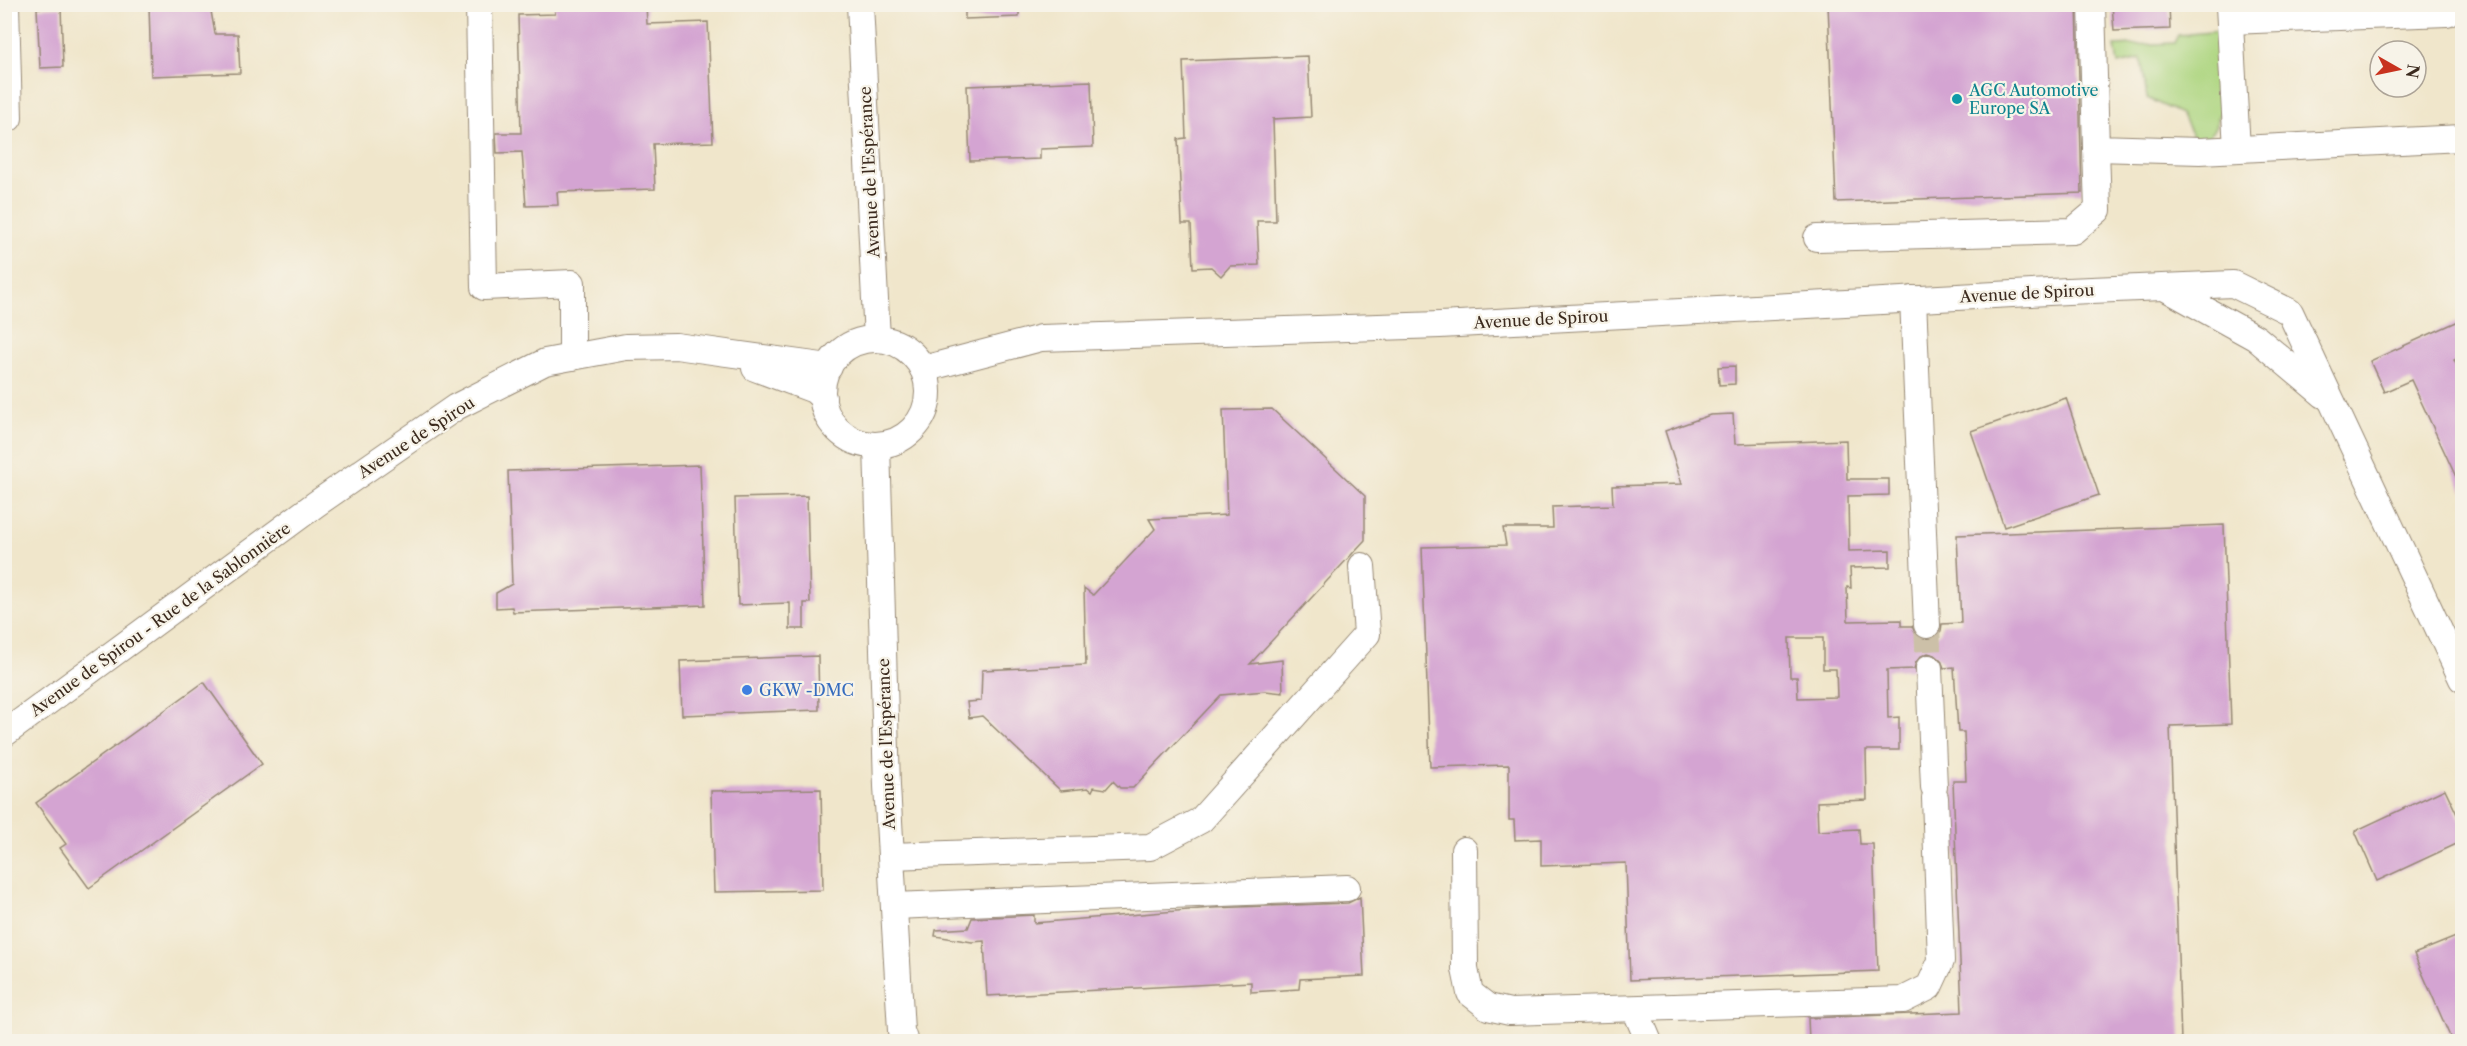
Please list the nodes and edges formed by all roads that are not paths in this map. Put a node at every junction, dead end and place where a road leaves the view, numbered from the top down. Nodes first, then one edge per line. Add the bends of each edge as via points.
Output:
1 (6, 4) edge
2 (479, 4) edge
3 (860, 4) edge
4 (2092, 4) edge
5 (2230, 13) edge
6 (2447, 13) dead end
7 (9, 118) dead end
8 (2463, 138) edge
9 (2096, 147) junction
10 (2237, 149) junction
11 (1817, 238) dead end
12 (2163, 287) junction
13 (1913, 299) junction
14 (877, 339) junction
15 (730, 355) junction
16 (572, 357) junction
17 (829, 367) junction
18 (923, 369) junction
19 (822, 398) junction
20 (2331, 401) junction
21 (877, 445) junction
22 (316, 504) joint
23 (1362, 566) dead end
24 (1928, 625) tunnel mouth
25 (1929, 668) tunnel mouth
26 (2463, 679) edge
27 (4, 734) edge
28 (1464, 850) dead end
29 (891, 856) junction
30 (1347, 888) dead end
31 (894, 906) junction
32 (1635, 1010) junction
33 (904, 1041) edge
34 (1648, 1041) edge

1 - 7 street
2 - 16 street via 484,286 572,283
3 - 14 street, Avenue de l'Espérance
4 - 9 street
5 - 6 street
5 - 10 street
8 - 10 street
9 - 10 street
9 - 11 street via 2098,210 2073,231
12 - 13 street, Avenue de Spirou
12 - 20 street, Avenue de Spirou via 2256,338
12 - 20 street, Avenue de Spirou via 2233,284 2290,312
13 - 18 street, Avenue de Spirou via 1440,325 1041,338
13 - 24 street
14 - 17 street via 849,346
14 - 18 street via 905,348
15 - 16 street, Avenue de Spirou via 676,346 626,347
15 - 17 street, Avenue de Spirou
15 - 19 street, Avenue de Spirou via 814,390
16 - 22 street, Avenue de Spirou via 546,362 456,407
17 - 19 street
18 - 21 street via 928,386 921,420 894,442
19 - 21 street via 826,413 841,432 861,443
20 - 26 street, Avenue de Spirou
21 - 29 street, Avenue de l'Espérance
22 - 27 street, Avenue de Spirou - Rue de la Sablonnière
23 - 29 street via 1367,634 1201,820 1150,847
25 - 32 street via 1941,961 1929,987 1903,1000
28 - 32 street via 1470,993 1488,1007 1510,1012
29 - 31 street, Avenue de l'Espérance
30 - 31 street
31 - 33 street, Avenue de l'Espérance
32 - 34 street

